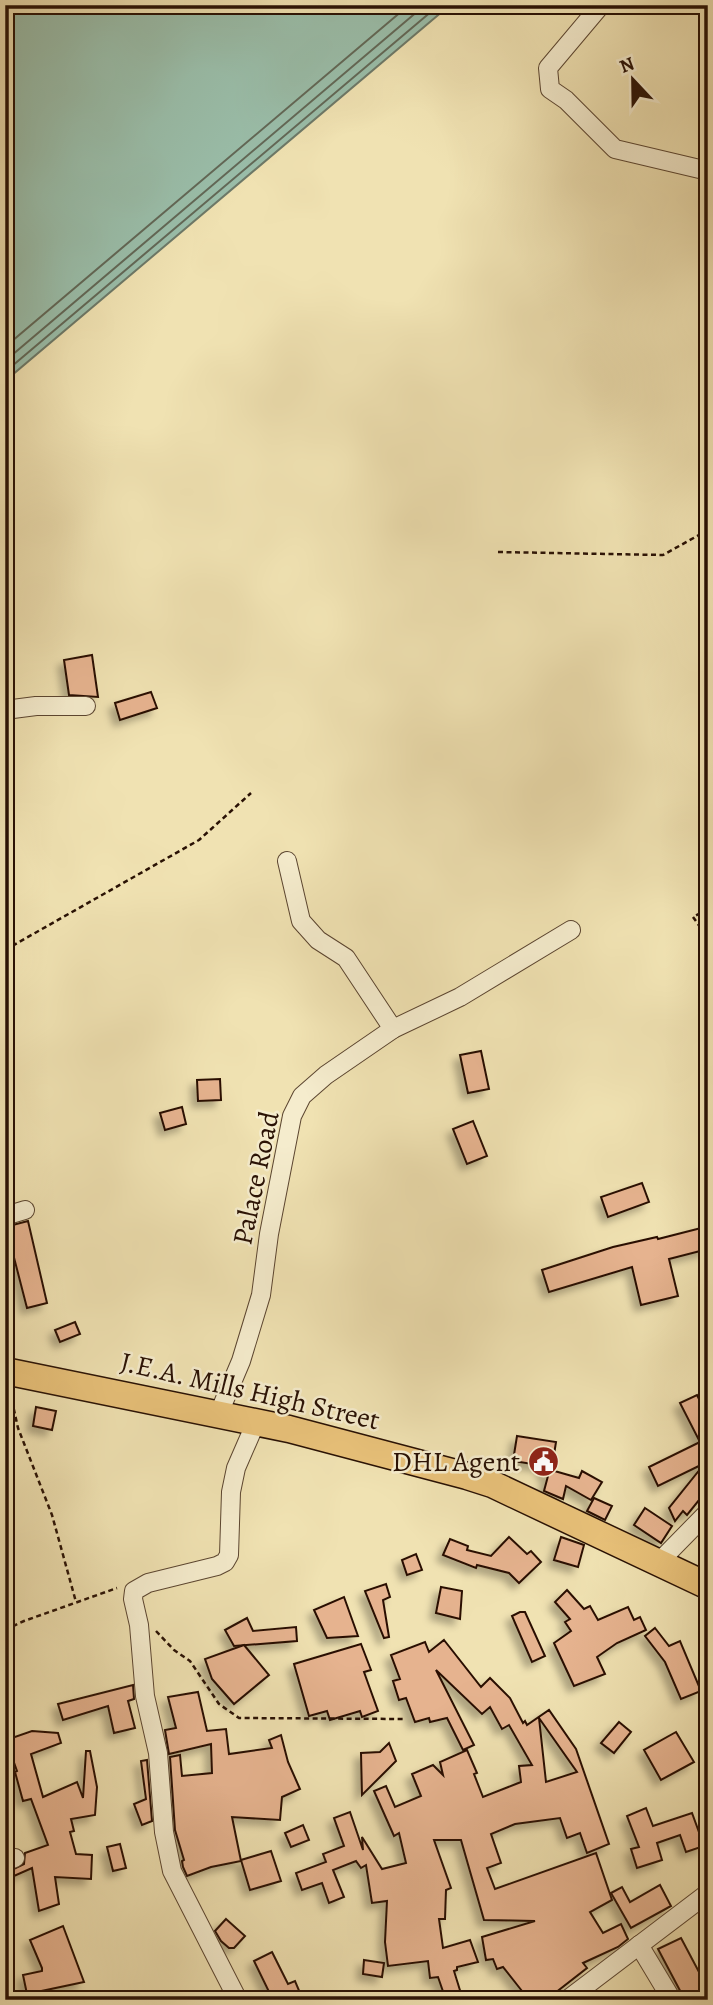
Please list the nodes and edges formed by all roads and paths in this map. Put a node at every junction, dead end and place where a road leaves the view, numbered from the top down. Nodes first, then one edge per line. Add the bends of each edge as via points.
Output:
1 (601, 5) edge
2 (708, 171) edge
3 (708, 530) edge
4 (498, 552) dead end
5 (86, 706) dead end
6 (5, 710) edge
7 (251, 793) dead end
8 (287, 861) dead end
9 (708, 909) edge
10 (570, 930) dead end
11 (708, 938) edge
12 (5, 950) edge
13 (393, 1029) junction
14 (26, 1210) dead end
15 (5, 1216) edge
16 (7, 1381) edge
17 (219, 1413) junction
18 (256, 1422) junction
19 (708, 1512) edge
20 (659, 1562) junction
21 (708, 1586) edge
22 (135, 1599) junction
23 (76, 1602) junction
24 (5, 1630) edge
25 (404, 1718) dead end
26 (708, 1893) edge
27 (639, 1945) junction
28 (239, 2000) edge
29 (567, 2000) edge
30 (672, 2000) edge

1 - 2 street via 548,68 550,89 615,149
3 - 4 path via 663,555
5 - 6 street
7 - 12 path via 199,840
8 - 13 street via 301,921 318,940 346,958
9 - 11 path via 693,917
10 - 13 street, Palace Road via 460,997
13 - 17 street, Palace Road via 326,1075 302,1096 292,1116 261,1295
14 - 15 street
16 - 17 highway, J.E.A. Mills High Street
16 - 23 path via 18,1428 52,1515
17 - 18 highway, J.E.A. Mills High Street
18 - 20 highway, J.E.A. Mills High Street via 492,1484
18 - 22 street via 236,1468 225,1562 148,1583
19 - 20 street
20 - 21 highway, J.E.A. Mills High Street
22 - 23 path via 113,1588
22 - 25 path via 174,1650 190,1661 219,1704 239,1718
22 - 28 street via 172,1871
23 - 24 path
26 - 27 street
27 - 29 street
27 - 30 street

